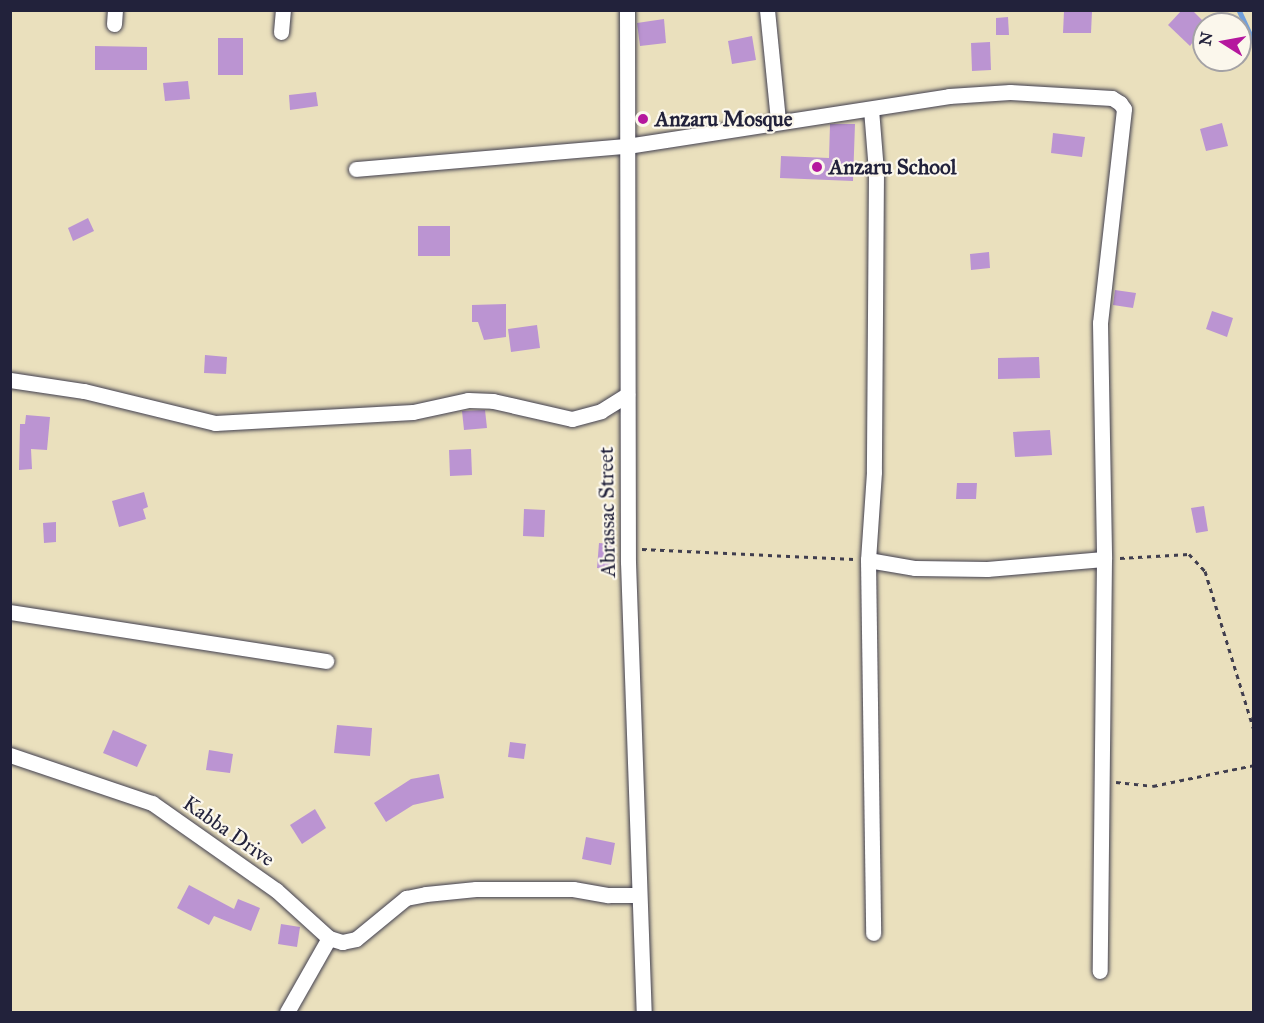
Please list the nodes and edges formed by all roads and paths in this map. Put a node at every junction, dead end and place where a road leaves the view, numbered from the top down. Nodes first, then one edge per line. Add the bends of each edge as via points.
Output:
1 (283, 10) edge
2 (627, 10) edge
3 (767, 10) edge
4 (281, 32) dead end
5 (871, 109) junction
6 (778, 121) junction
7 (627, 146) junction
8 (356, 169) dead end
9 (10, 380) edge
10 (627, 395) junction
11 (628, 549) junction
12 (1104, 559) junction
13 (868, 560) junction
14 (10, 612) edge
15 (326, 661) dead end
16 (1254, 730) edge
17 (10, 755) edge
18 (1254, 765) edge
19 (1102, 780) junction
20 (639, 895) junction
21 (873, 933) dead end
22 (329, 938) junction
23 (1100, 971) dead end
24 (287, 1012) edge
25 (644, 1012) edge

1 - 4 street
2 - 7 street, Abrassac Street
3 - 6 street
5 - 6 street
5 - 12 street via 949,96 1010,92 1112,98 1124,110 1100,323
5 - 13 street via 876,171 874,471
6 - 7 street
7 - 8 street
7 - 10 street, Abrassac Street
9 - 10 street via 84,391 214,423 413,412 468,399 572,419 601,411
10 - 11 street, Abrassac Street
11 - 13 path
11 - 20 street, Abrassac Street
12 - 13 street via 987,569 915,568
12 - 16 path via 1189,554 1205,571
12 - 19 street
13 - 21 street
14 - 15 street
17 - 22 street, Kabba Drive via 152,803 276,890
18 - 19 path via 1153,786
19 - 23 street
20 - 22 street via 573,889 476,889 426,894 406,898 356,939 342,942
20 - 25 street, Abrassac Street
22 - 24 street

